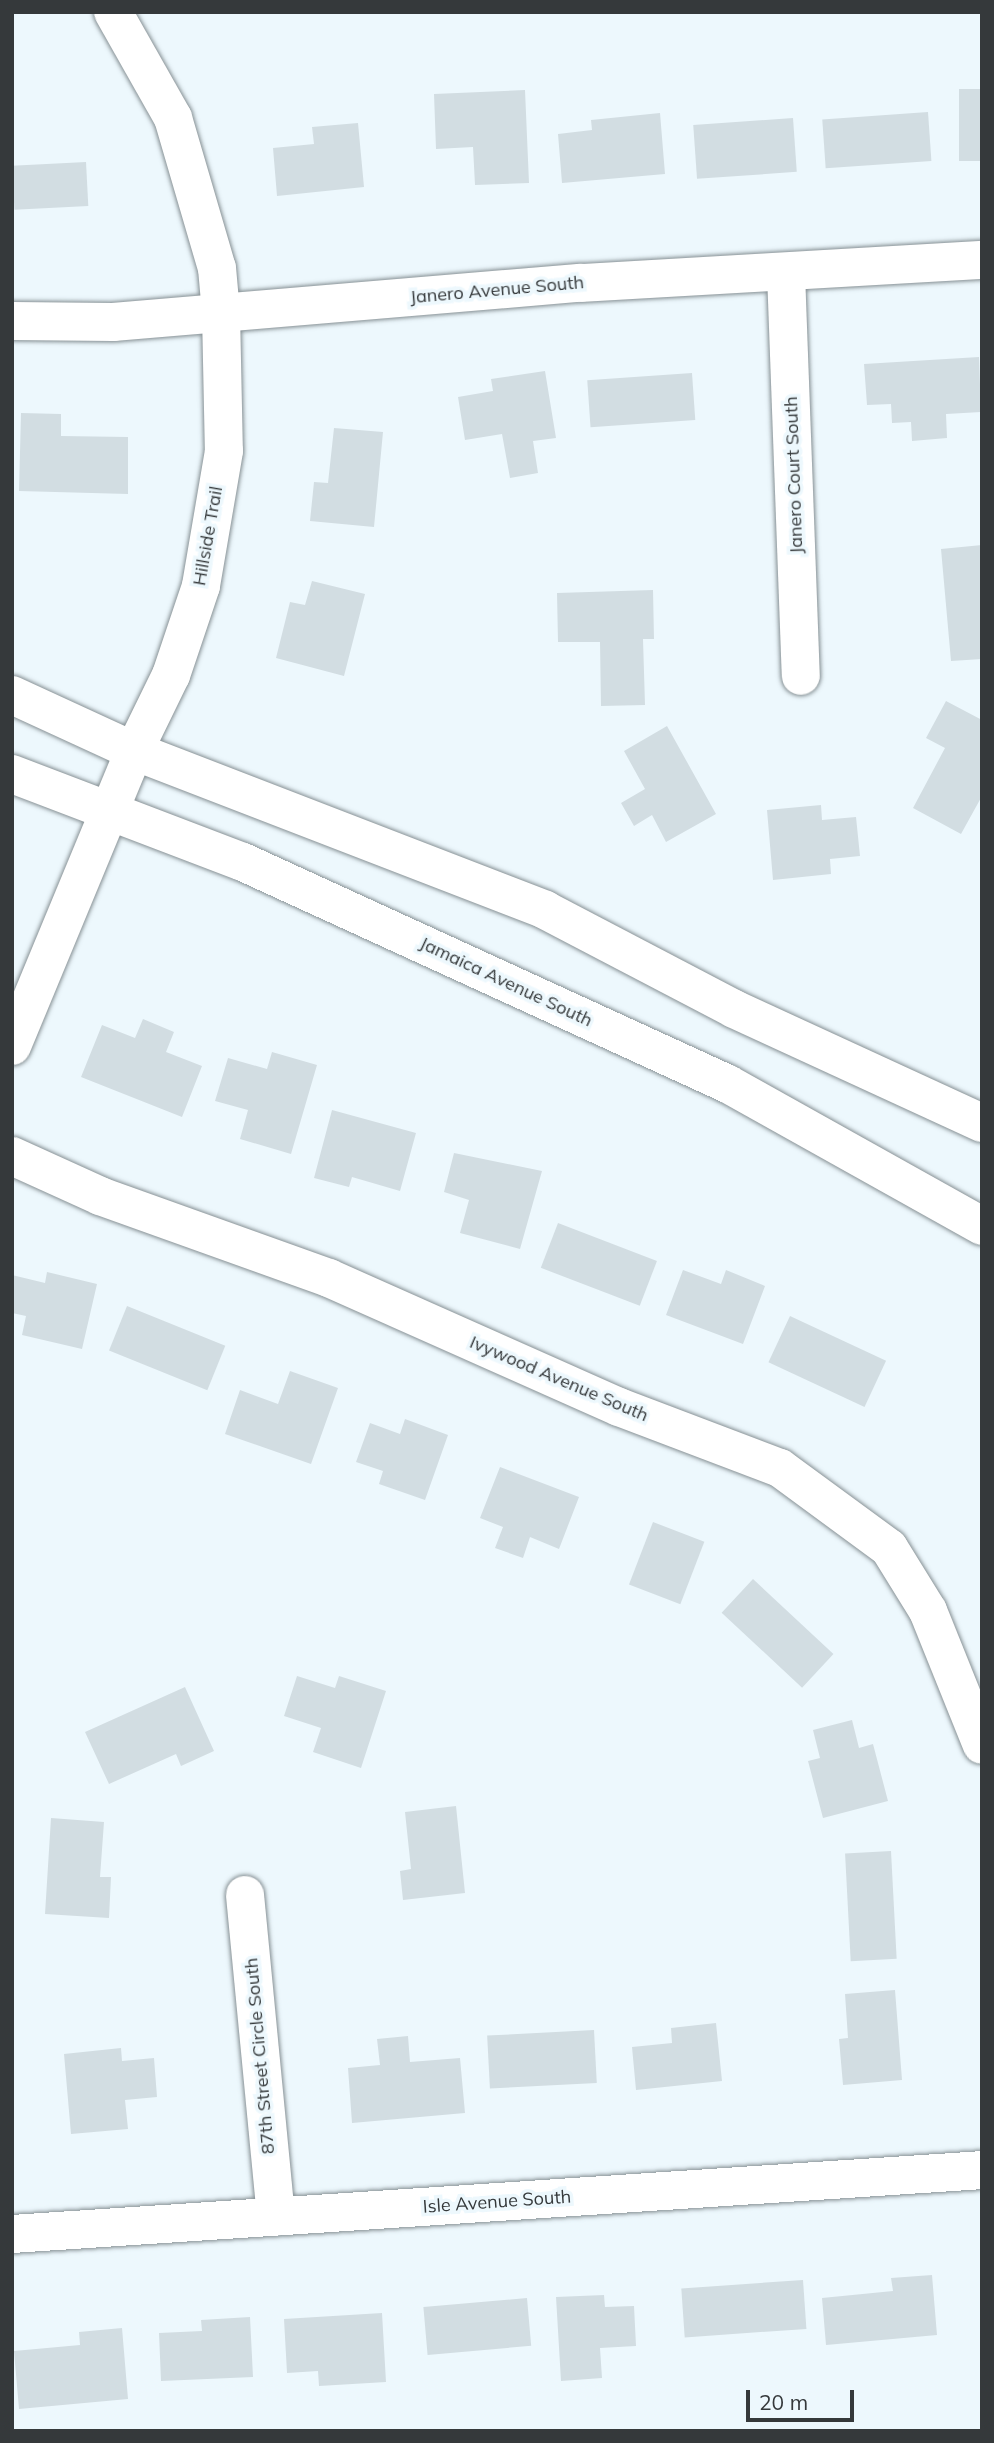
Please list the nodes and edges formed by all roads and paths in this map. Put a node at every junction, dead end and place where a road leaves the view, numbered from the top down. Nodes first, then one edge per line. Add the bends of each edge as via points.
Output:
1 (113, 12) edge
2 (982, 260) edge
3 (786, 273) junction
4 (220, 313) junction
5 (12, 321) edge
6 (801, 676) dead end
7 (12, 695) edge
8 (134, 751) junction
9 (12, 774) edge
10 (108, 810) junction
11 (12, 1046) edge
12 (982, 1123) edge
13 (12, 1156) edge
14 (982, 1226) edge
15 (982, 1745) edge
16 (245, 1895) dead end
17 (982, 2170) edge
18 (276, 2217) junction
19 (12, 2234) edge

1 - 4 street, Hillside Trail via 173,118 217,268
2 - 3 street, Janero Avenue South
3 - 4 street, Janero Avenue South via 581,283
3 - 6 street, Janero Court South
4 - 5 street, Janero Avenue South via 113,322
4 - 8 street, Hillside Trail via 224,451 201,586 171,675
7 - 8 street
8 - 10 street, Hillside Trail
8 - 12 street via 545,910 734,1009
9 - 10 street, Jamaica Avenue South
10 - 11 street, Hillside Trail
10 - 14 street, Jamaica Avenue South via 243,862 728,1084
13 - 15 street, Ivywood Avenue South via 100,1196 329,1278 619,1407 780,1468 888,1548 928,1611
16 - 18 street, 87th Street Circle South
17 - 18 street, Isle Avenue South
18 - 19 street, Isle Avenue South

